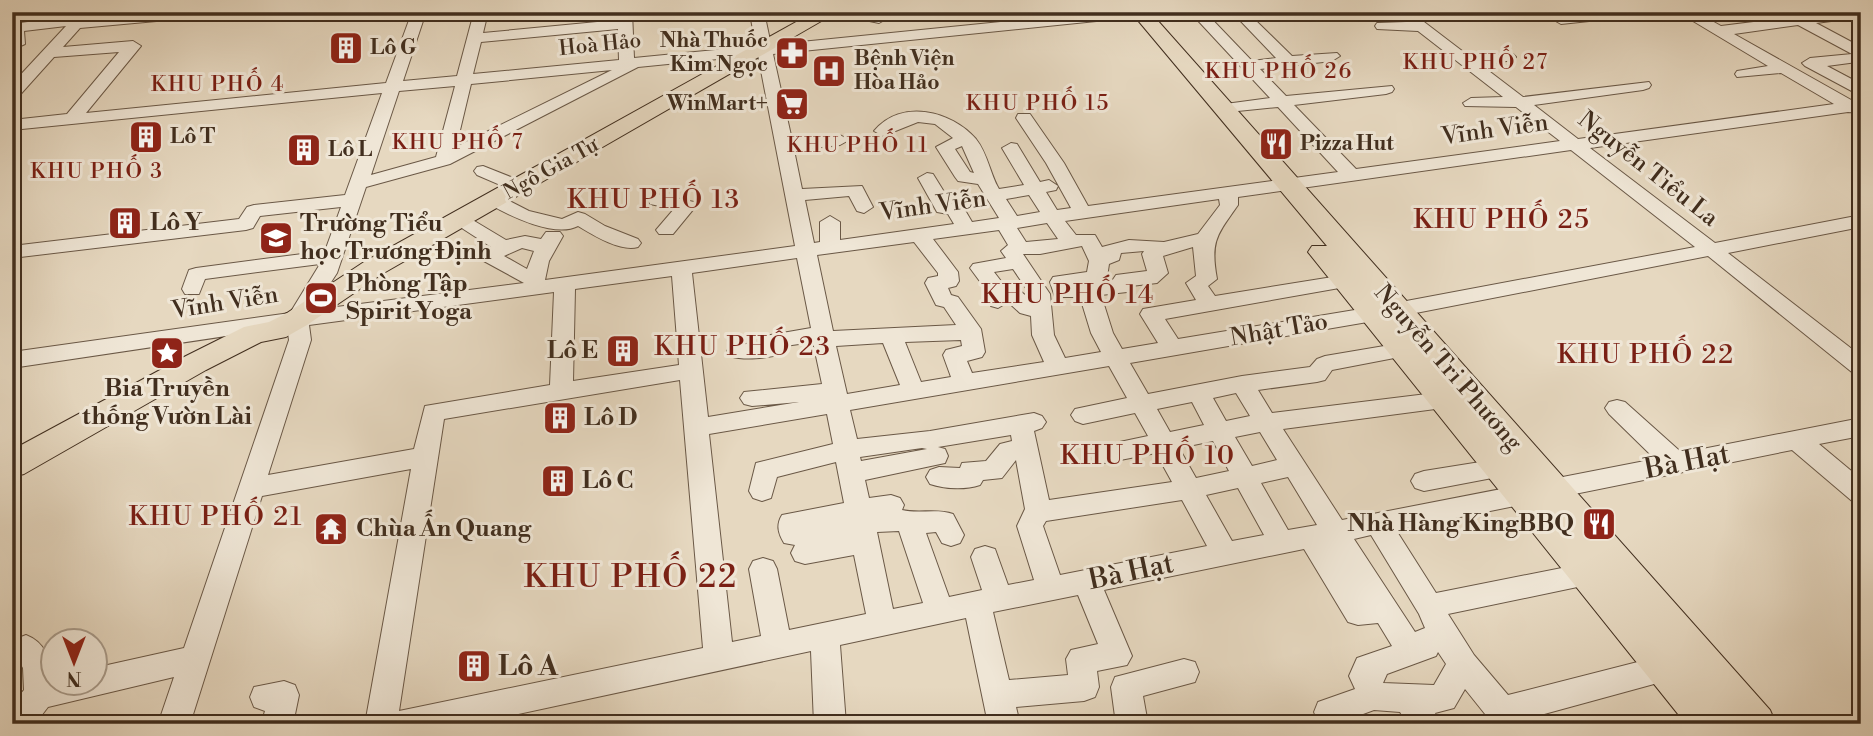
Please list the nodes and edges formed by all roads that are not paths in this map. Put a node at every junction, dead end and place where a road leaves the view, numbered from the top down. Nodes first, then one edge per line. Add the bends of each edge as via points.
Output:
1 (211, 12) edge
2 (419, 12) edge
3 (481, 12) edge
4 (695, 12) edge
5 (828, 12) edge
6 (846, 12) edge
7 (1197, 12) edge
8 (1239, 12) edge
9 (1402, 12) edge
10 (1636, 12) edge
11 (1685, 12) edge
12 (757, 13) edge
13 (1135, 13) edge
14 (1861, 13) edge
15 (723, 16) junction
16 (1745, 16) dead end
17 (625, 17) edge
18 (81, 19) edge
19 (879, 19) dead end
20 (1561, 20) dead end
21 (1701, 21) junction
22 (1801, 21) junction
23 (1382, 26) dead end
24 (1421, 27) junction
25 (14, 28) edge
26 (696, 29) dead end
27 (1719, 31) junction
28 (475, 34) junction
29 (1252, 45) dead end
30 (12, 46) edge
31 (764, 50) junction
32 (49, 53) junction
33 (1332, 56) dead end
34 (1856, 56) edge
35 (1508, 57) dead end
36 (1287, 60) junction
37 (1467, 62) junction
38 (1270, 63) junction
39 (629, 64) junction
40 (1248, 66) junction
41 (1823, 70) junction
42 (1789, 71) junction
43 (1743, 74) dead end
44 (463, 80) junction
45 (14, 84) edge
46 (1643, 85) dead end
47 (394, 87) junction
48 (1386, 89) dead end
49 (1856, 100) edge
50 (1283, 102) junction
51 (1520, 102) junction
52 (1471, 103) dead end
53 (1215, 110) junction
54 (1024, 118) dead end
55 (72, 119) junction
56 (12, 125) edge
57 (883, 131) dead end
58 (1040, 143) junction
59 (982, 145) junction
60 (1577, 145) junction
61 (839, 147) dead end
62 (785, 154) junction
63 (444, 160) junction
64 (1055, 163) junction
65 (1023, 168) junction
66 (483, 171) dead end
67 (1352, 176) junction
68 (927, 178) dead end
69 (987, 183) junction
70 (1066, 184) junction
71 (1279, 186) junction
72 (519, 187) junction
73 (1035, 188) junction
74 (701, 190) dead end
75 (357, 192) junction
76 (1228, 193) junction
77 (794, 195) junction
78 (496, 200) junction
79 (657, 200) dead end
80 (596, 206) dead end
81 (687, 206) junction
82 (864, 207) dead end
83 (1083, 213) junction
84 (1052, 217) junction
85 (461, 219) junction
86 (572, 221) junction
87 (1861, 221) edge
88 (830, 222) dead end
89 (1008, 223) junction
90 (966, 229) junction
91 (666, 230) dead end
92 (919, 235) junction
93 (1203, 239) junction
94 (1071, 242) junction
95 (631, 243) dead end
96 (830, 247) junction
97 (505, 248) junction
98 (1163, 248) junction
99 (545, 249) junction
100 (805, 250) junction
101 (1712, 250) junction
102 (12, 252) edge
103 (1017, 255) junction
104 (332, 256) junction
105 (681, 267) junction
106 (1095, 276) junction
107 (1345, 281) junction
108 (535, 282) junction
109 (565, 284) junction
110 (192, 289) dead end
111 (1274, 293) junction
112 (1234, 300) junction
113 (1041, 303) junction
114 (1200, 305) junction
115 (1385, 312) junction
116 (286, 324) junction
117 (1301, 327) junction
118 (971, 332) junction
119 (1260, 334) junction
120 (823, 336) junction
121 (891, 336) junction
122 (179, 337) junction
123 (1215, 341) junction
124 (1173, 349) junction
125 (1402, 350) junction
126 (738, 351) dead end
127 (1118, 358) junction
128 (12, 360) edge
129 (1058, 368) junction
130 (1861, 368) edge
131 (186, 369) junction
132 (691, 371) junction
133 (965, 384) junction
134 (1242, 384) junction
135 (561, 391) junction
136 (914, 392) junction
137 (1198, 392) junction
138 (752, 398) dead end
139 (835, 398) junction
140 (1443, 400) junction
141 (1142, 403) junction
142 (1617, 408) dead end
143 (1083, 415) dead end
144 (1266, 422) junction
145 (1861, 427) edge
146 (696, 428) junction
147 (1217, 432) junction
148 (1797, 440) junction
149 (1164, 442) junction
150 (1027, 450) junction
151 (1105, 454) dead end
152 (424, 457) junction
153 (848, 461) junction
154 (938, 464) junction
155 (1677, 464) junction
156 (12, 465) edge
157 (1296, 466) junction
158 (1499, 468) junction
159 (1245, 477) junction
160 (12, 481) edge
161 (1424, 481) dead end
162 (252, 488) junction
163 (1189, 489) junction
164 (762, 491) dead end
165 (1537, 492) junction
166 (1861, 494) edge
167 (891, 505) dead end
168 (1039, 512) junction
169 (1377, 522) junction
170 (910, 524) junction
171 (861, 525) junction
172 (793, 528) dead end
173 (1323, 533) junction
174 (951, 535) dead end
175 (1281, 542) junction
176 (805, 553) dead end
177 (1225, 553) junction
178 (985, 557) dead end
179 (763, 569) dead end
180 (1587, 574) junction
181 (1087, 581) junction
182 (1051, 589) junction
183 (988, 601) junction
184 (1429, 606) junction
185 (940, 611) junction
186 (882, 623) junction
187 (825, 636) junction
188 (1445, 638) junction
189 (778, 647) junction
190 (26, 648) dead end
191 (1402, 654) junction
192 (196, 659) junction
193 (719, 659) junction
194 (1463, 664) junction
195 (38, 665) edge
196 (1665, 668) junction
197 (1184, 672) dead end
198 (108, 679) edge
199 (38, 695) edge
200 (1374, 695) junction
201 (1001, 709) edge
202 (1416, 711) edge
203 (1329, 712) dead end
204 (1508, 717) edge
205 (15, 724) edge
206 (174, 724) edge
207 (381, 724) edge
208 (402, 724) edge
209 (830, 724) edge
210 (1132, 724) edge
211 (1711, 724) edge
212 (1756, 724) edge

1 - 18 street
2 - 47 street
3 - 28 street
4 - 15 street
5 - 31 main road, Ngô Gia Tự
6 - 19 street
7 - 40 street
8 - 36 street
9 - 24 street, Nguyễn Tiểu La
10 - 20 street
11 - 21 street
12 - 15 street
12 - 31 street
13 - 31 street, Hoà Hảo
13 - 53 main road, Nguyễn Tri Phương
14 - 22 street
15 - 26 street
16 - 21 street
17 - 28 street
17 - 39 street
18 - 25 street
18 - 32 street
21 - 27 street
22 - 27 street
22 - 34 street
23 - 24 street
24 - 37 street, Nguyễn Tiểu La
25 - 30 street via 17,44
27 - 42 street
28 - 44 street
29 - 38 street
31 - 39 street, Hoà Hảo
31 - 62 street
31 - 72 main road, Ngô Gia Tự
32 - 45 street
32 - 55 street via 133,46
33 - 36 street
34 - 41 street via 1810,63
35 - 37 street
36 - 38 street
37 - 51 street, Nguyễn Tiểu La
38 - 40 street
39 - 44 street, Hoà Hảo
39 - 63 street
40 - 50 street
41 - 42 street
41 - 49 street
42 - 43 street
42 - 49 street
44 - 47 street, Hoà Hảo
44 - 63 street
46 - 51 street
47 - 55 street, Hoà Hảo
47 - 75 street
48 - 50 street
49 - 60 street, Vĩnh Viễn
50 - 53 street
50 - 67 street
51 - 52 street
51 - 60 street, Nguyễn Tiểu La
53 - 71 main road, Nguyễn Tri Phương
54 - 58 street
55 - 56 street, Hoà Hảo
57 - 59 street via 903,118 938,118
58 - 59 street
58 - 64 street
59 - 65 street
59 - 69 street
59 - 69 street via 945,147 964,177
60 - 67 street, Vĩnh Viễn
60 - 101 street, Nguyễn Tiểu La
61 - 62 street
62 - 77 street
63 - 75 street
64 - 65 street
64 - 70 street
65 - 69 street
65 - 73 street
66 - 72 street
67 - 71 street, Vĩnh Viễn
68 - 90 street via 944,208 955,209
69 - 73 street
69 - 89 street
70 - 73 street
70 - 83 street
71 - 76 street, Vĩnh Viễn
71 - 107 main road, Nguyễn Tri Phương
71 - 115 main road, Nguyễn Tri Phương
72 - 78 main road, Ngô Gia Tự
73 - 84 street
74 - 81 street
75 - 102 street via 254,211 246,224
75 - 104 street
76 - 83 street, Vĩnh Viễn
76 - 93 street via 1229,205
77 - 82 street via 855,190
77 - 100 street
78 - 85 main road, Ngô Gia Tự
78 - 86 street via 523,215
79 - 81 street
80 - 86 street
81 - 91 street
83 - 84 street, Vĩnh Viễn
84 - 89 street, Vĩnh Viễn
84 - 94 street
85 - 97 street
85 - 116 main road, Ngô Gia Tự
86 - 95 street
86 - 99 street via 558,229
87 - 101 street, Nhật Tảo
88 - 96 street
89 - 90 street, Vĩnh Viễn
89 - 103 street
90 - 92 street, Vĩnh Viễn
92 - 96 street, Vĩnh Viễn
92 - 118 street via 948,272 949,281 935,283 943,300 951,302
93 - 98 street
93 - 114 street via 1208,279 1196,283
94 - 103 street
94 - 106 street via 1088,239
96 - 100 street, Vĩnh Viễn
97 - 99 street via 529,240
97 - 108 street via 489,256
98 - 106 street via 1110,250 1112,256
98 - 106 street via 1152,254 1158,273 1150,278 1123,280 1120,287
99 - 108 street
100 - 105 street, Vĩnh Viễn
100 - 120 street
101 - 115 street, Nhật Tảo
101 - 130 street, Nguyễn Tiểu La
103 - 113 street
103 - 113 street via 980,268 998,297 1007,291 1028,308
104 - 110 street via 196,274
104 - 116 street via 327,274
105 - 109 street, Vĩnh Viễn
105 - 132 street
106 - 127 street via 1102,333
107 - 111 street
107 - 115 main road, Nguyễn Tri Phương
108 - 109 street, Vĩnh Viễn
108 - 116 street, Vĩnh Viễn
109 - 135 street
111 - 112 street
111 - 117 street
112 - 114 street
112 - 119 street
113 - 129 street via 1043,335
114 - 123 street
114 - 124 street via 1151,314
115 - 117 street, Nhật Tảo
115 - 125 main road, Nguyễn Tri Phương
115 - 165 main road, Nguyễn Tri Phương
116 - 122 street, Vĩnh Viễn
116 - 131 main road, Ngô Gia Tự via 254,334
116 - 160 main road, Ngô Gia Tự via 265,342
116 - 162 street via 300,340
117 - 119 street, Nhật Tảo
118 - 121 street
118 - 133 street via 974,352 954,355
119 - 123 street, Nhật Tảo
120 - 121 street
120 - 126 street via 773,341 774,349
120 - 139 street
121 - 136 street
122 - 128 street, Vĩnh Viễn
122 - 131 street via 193,346
123 - 124 street, Nhật Tảo
124 - 127 street, Nhật Tảo
125 - 134 street via 1325,364 1317,374
125 - 140 main road, Nguyễn Tri Phương
127 - 129 street, Nhật Tảo
127 - 141 street
129 - 133 street, Nhật Tảo
131 - 156 main road, Ngô Gia Tự
132 - 135 street
132 - 146 street
133 - 136 street, Nhật Tảo
134 - 137 street
134 - 144 street
135 - 152 street via 433,412
136 - 139 street, Nhật Tảo
137 - 141 street
137 - 147 street
138 - 139 street
139 - 146 street, Nhật Tảo
139 - 153 street
140 - 144 street
140 - 158 main road, Nguyễn Tri Phương
141 - 143 street
141 - 149 street
142 - 155 street
144 - 147 street
144 - 157 street
145 - 148 street, Bà Hạt
146 - 193 street
147 - 149 street
147 - 159 street
148 - 155 street, Bà Hạt
148 - 166 street
149 - 151 street
149 - 163 street
150 - 154 street via 1009,450 993,471 971,470 971,478
150 - 154 street via 1028,424
150 - 168 street
152 - 162 street
152 - 207 street
153 - 154 street
153 - 164 street via 765,470
153 - 171 street
155 - 165 street, Bà Hạt
157 - 159 street
157 - 173 street
158 - 161 street
158 - 165 main road, Nguyễn Tri Phương
159 - 163 street
159 - 175 street
162 - 192 street
163 - 168 street
163 - 177 street
165 - 169 street, Bà Hạt
165 - 180 main road, Nguyễn Tri Phương
165 - 212 main road, Nguyễn Tri Phương
167 - 171 street
168 - 182 street via 1030,526
169 - 173 street, Bà Hạt
169 - 184 street
170 - 171 street via 903,520
170 - 174 street via 944,521
170 - 185 street
171 - 172 street via 793,535
171 - 176 street
171 - 186 street
173 - 175 street, Bà Hạt
173 - 191 street via 1385,610
175 - 177 street, Bà Hạt
177 - 181 street, Bà Hạt
178 - 183 street
179 - 189 street
180 - 184 street
180 - 196 main road, Nguyễn Tri Phương
181 - 182 street, Bà Hạt
181 - 201 street via 1117,656 1081,659 1084,687
182 - 183 street, Bà Hạt
183 - 185 street, Bà Hạt
183 - 201 street
184 - 188 street
185 - 186 street, Bà Hạt
186 - 187 street, Bà Hạt
187 - 189 street, Bà Hạt
187 - 209 street
188 - 191 street via 1424,641 1426,647
188 - 194 street
189 - 193 street, Bà Hạt
190 - 195 street
191 - 200 street via 1368,667 1372,675 1364,676
192 - 198 street
192 - 206 street
193 - 208 street, Bà Hạt
194 - 202 street via 1443,698 1428,700
194 - 204 street
196 - 204 street
196 - 211 main road, Nguyễn Tri Phương
197 - 210 street via 1126,687
199 - 205 street
200 - 202 street
200 - 203 street

